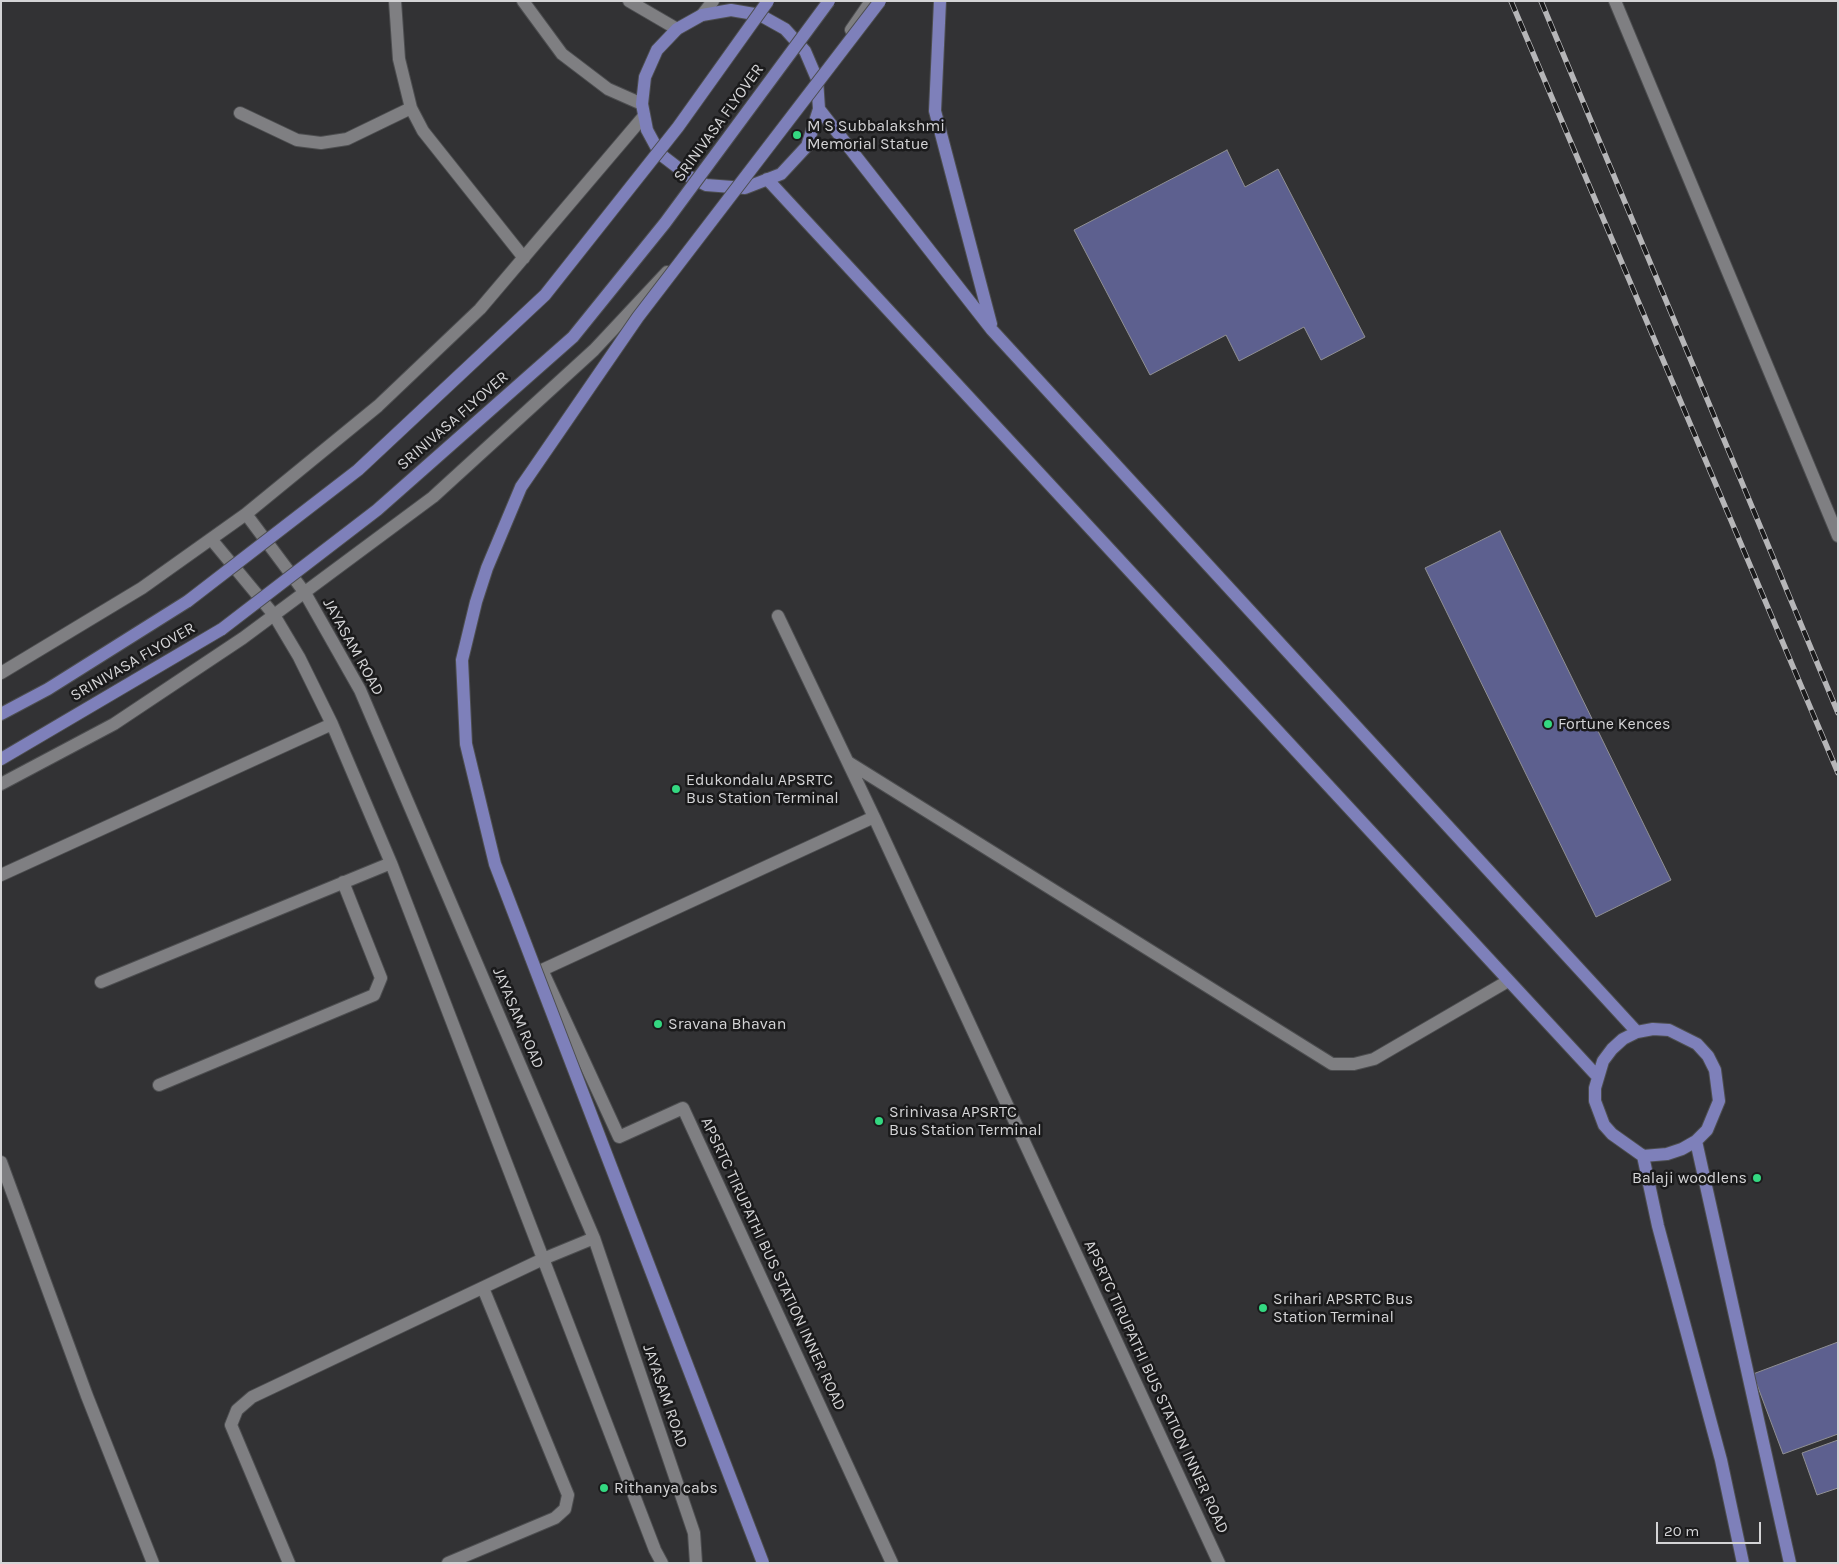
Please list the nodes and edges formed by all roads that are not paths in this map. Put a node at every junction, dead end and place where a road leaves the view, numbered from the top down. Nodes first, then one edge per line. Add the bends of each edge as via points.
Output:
1 (395, 1) edge
2 (523, 1) edge
3 (628, 1) edge
4 (713, 1) edge
5 (768, 1) edge
6 (829, 1) edge
7 (871, 1) edge
8 (880, 1) edge
9 (940, 1) edge
10 (1615, 1) edge
11 (702, 15) junction
12 (677, 28) junction
13 (817, 79) junction
14 (411, 108) junction
15 (819, 109) junction
16 (643, 110) junction
17 (240, 113) dead end
18 (768, 179) junction
19 (745, 188) junction
20 (524, 258) junction
21 (992, 330) junction
22 (246, 514) junction
23 (1838, 536) edge
24 (211, 539) junction
25 (304, 593) junction
26 (274, 615) junction
27 (778, 616) dead end
28 (1, 673) edge
29 (1, 714) edge
30 (332, 724) junction
31 (1, 759) edge
32 (848, 762) junction
33 (1, 784) edge
34 (874, 817) junction
35 (391, 863) junction
36 (1, 875) edge
37 (344, 882) junction
38 (1508, 981) junction
39 (101, 982) dead end
40 (1638, 1032) junction
41 (1597, 1076) junction
42 (159, 1085) dead end
43 (1696, 1141) junction
44 (1643, 1156) junction
45 (1, 1162) edge
46 (594, 1238) junction
47 (542, 1259) junction
48 (483, 1288) junction
49 (153, 1563) edge
50 (289, 1563) edge
51 (448, 1563) edge
52 (662, 1563) edge
53 (696, 1563) edge
54 (763, 1563) edge
55 (892, 1563) edge
56 (1219, 1563) edge
57 (1743, 1563) edge
58 (1790, 1563) edge

1 - 14 street via 399,59
2 - 16 street via 562,54 608,89
3 - 12 street
4 - 11 street
5 - 29 main road, SRINIVASA FLYOVER, bridge via 678,127 545,295 358,470 188,602 48,690
6 - 31 main road, SRINIVASA FLYOVER, bridge via 665,223 572,337 376,510 222,629
7 - 13 street
8 - 54 main road, bridge via 638,317 521,488 487,568 462,660 466,744 495,864
9 - 21 main road via 935,111
10 - 23 street
11 - 12 main road
11 - 13 main road via 731,10 760,15 785,29 805,51
12 - 16 main road via 657,50 645,77
13 - 15 main road
14 - 17 street via 347,139 320,143 297,140
14 - 20 street via 423,131
15 - 18 main road via 807,146 780,174
15 - 21 main road
16 - 19 main road via 647,130 660,154 690,177 706,185
16 - 20 street
18 - 19 main road
18 - 38 main road
19 - 25 street via 594,350 433,497
20 - 22 street via 480,309 378,406
21 - 40 main road
22 - 24 street
22 - 25 street, JAYASAM ROAD
24 - 26 street
24 - 28 street via 142,588
25 - 26 street
25 - 46 street, JAYASAM ROAD via 360,690
26 - 30 street via 300,657
26 - 33 street via 114,724
27 - 32 street, APSRTC TIRUPATHI BUS STATION INNER ROAD
30 - 35 street
30 - 36 street
32 - 34 street, APSRTC TIRUPATHI BUS STATION INNER ROAD
32 - 38 street via 1332,1064 1354,1064 1374,1059
34 - 55 street, APSRTC TIRUPATHI BUS STATION INNER ROAD via 542,970 619,1137 683,1108
34 - 56 street, APSRTC TIRUPATHI BUS STATION INNER ROAD
35 - 37 street
35 - 47 street
37 - 39 street
37 - 42 street via 381,978 374,995
38 - 41 main road
40 - 41 main road via 1612,1049 1602,1061
40 - 43 main road via 1669,1030 1697,1044 1708,1056 1715,1070 1719,1101 1707,1130
41 - 44 main road via 1595,1101 1604,1125
43 - 44 main road via 1667,1154
43 - 58 main road
44 - 57 main road via 1658,1226 1721,1460
45 - 49 street via 87,1396
46 - 47 street
46 - 53 street, JAYASAM ROAD via 694,1533
47 - 48 street
47 - 52 street
48 - 50 street via 252,1397 237,1410 231,1425
48 - 51 street via 568,1495 565,1509 555,1518

